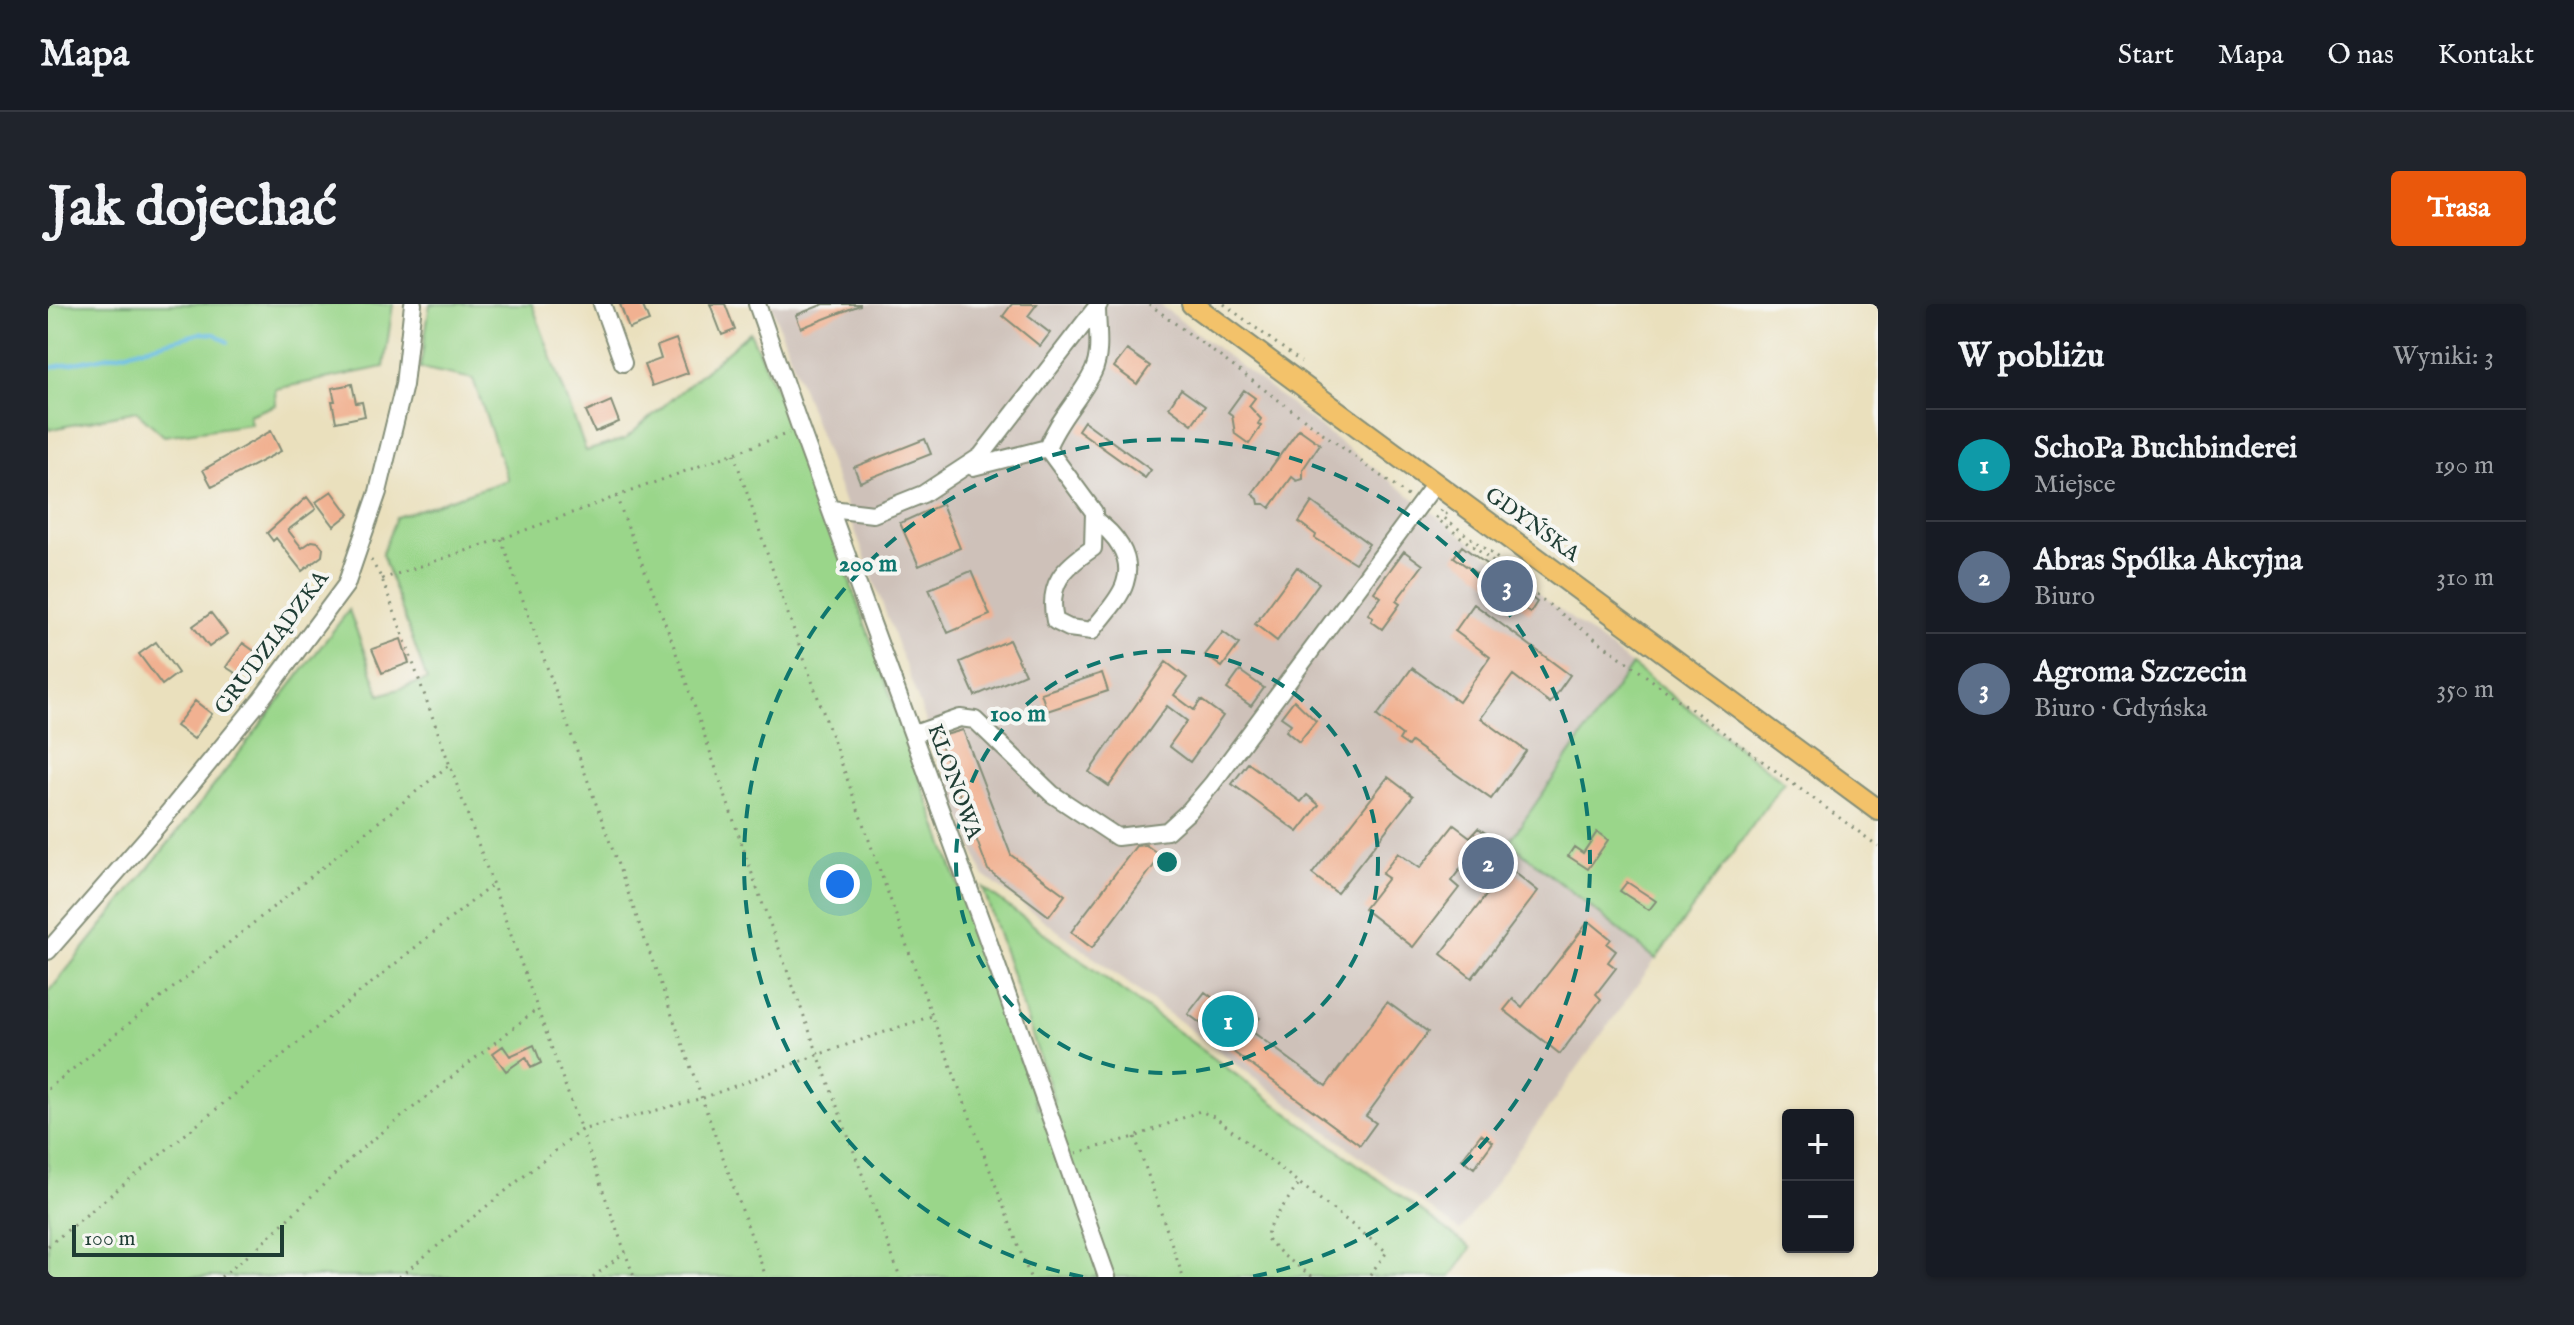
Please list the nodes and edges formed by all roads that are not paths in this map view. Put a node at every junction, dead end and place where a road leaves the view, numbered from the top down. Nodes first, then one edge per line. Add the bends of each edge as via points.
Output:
1 (413, 304) edge
2 (602, 304) edge
3 (757, 304) edge
4 (1192, 304) edge
5 (1098, 306) edge
6 (623, 363) dead end
7 (1047, 448) junction
8 (959, 471) junction
9 (1448, 493) junction
10 (831, 509) junction
11 (1094, 519) junction
12 (914, 734) junction
13 (1878, 810) edge
14 (48, 951) edge
15 (1107, 1277) edge

1 - 14 street, GRUDZIĄDZKA via 404,385 378,492 346,585 262,698
2 - 6 street
3 - 10 street, KLONOWA
4 - 9 main road, GDYŃSKA
5 - 7 street via 1094,370 1054,428
5 - 8 street via 981,456
7 - 8 street
7 - 11 street
8 - 10 street via 923,494 873,514
9 - 12 street via 1420,506 1212,784 1167,831 1117,837 1052,794 975,720 960,718
9 - 13 main road, GDYŃSKA
10 - 12 street, KLONOWA
11 - 11 street via 1110,530 1125,553 1126,583 1092,631 1055,621 1051,603 1057,581 1072,561 1093,548
12 - 15 street, KLONOWA

